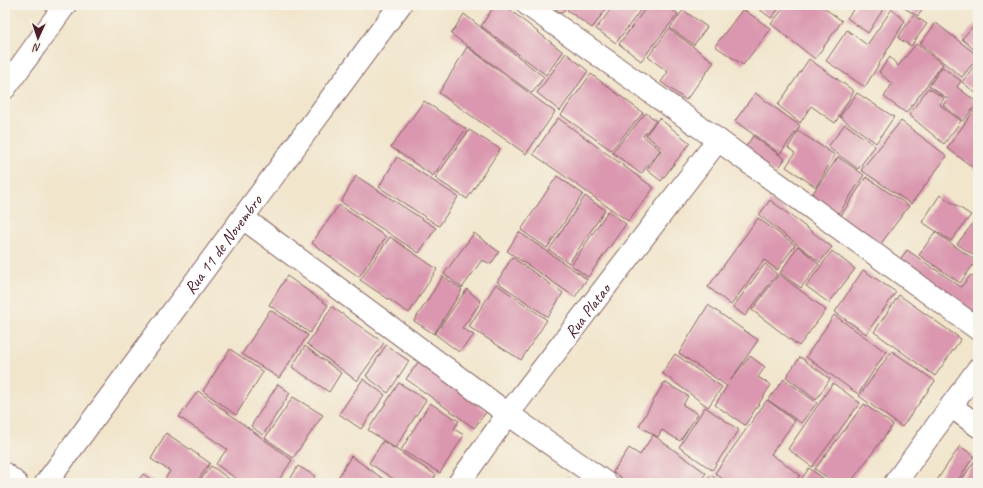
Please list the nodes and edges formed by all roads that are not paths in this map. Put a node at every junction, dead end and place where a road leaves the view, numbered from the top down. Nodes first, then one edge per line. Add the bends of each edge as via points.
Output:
1 (65, 5) edge
2 (400, 5) edge
3 (528, 5) edge
4 (5, 88) edge
5 (718, 140) junction
6 (243, 218) junction
7 (978, 329) edge
8 (978, 369) edge
9 (951, 406) junction
10 (508, 414) junction
11 (978, 426) edge
12 (5, 474) edge
13 (16, 483) edge
14 (46, 483) edge
15 (460, 483) edge
16 (606, 483) edge
17 (895, 483) edge

1 - 4 street
2 - 6 street, Rua 11 de Novembro
3 - 5 street
5 - 7 street
5 - 10 street, Rua Platao
6 - 10 street
6 - 14 street, Rua 11 de Novembro
8 - 9 street
9 - 11 street
9 - 17 street
10 - 15 street, Rua Platao
10 - 16 street
12 - 13 street

